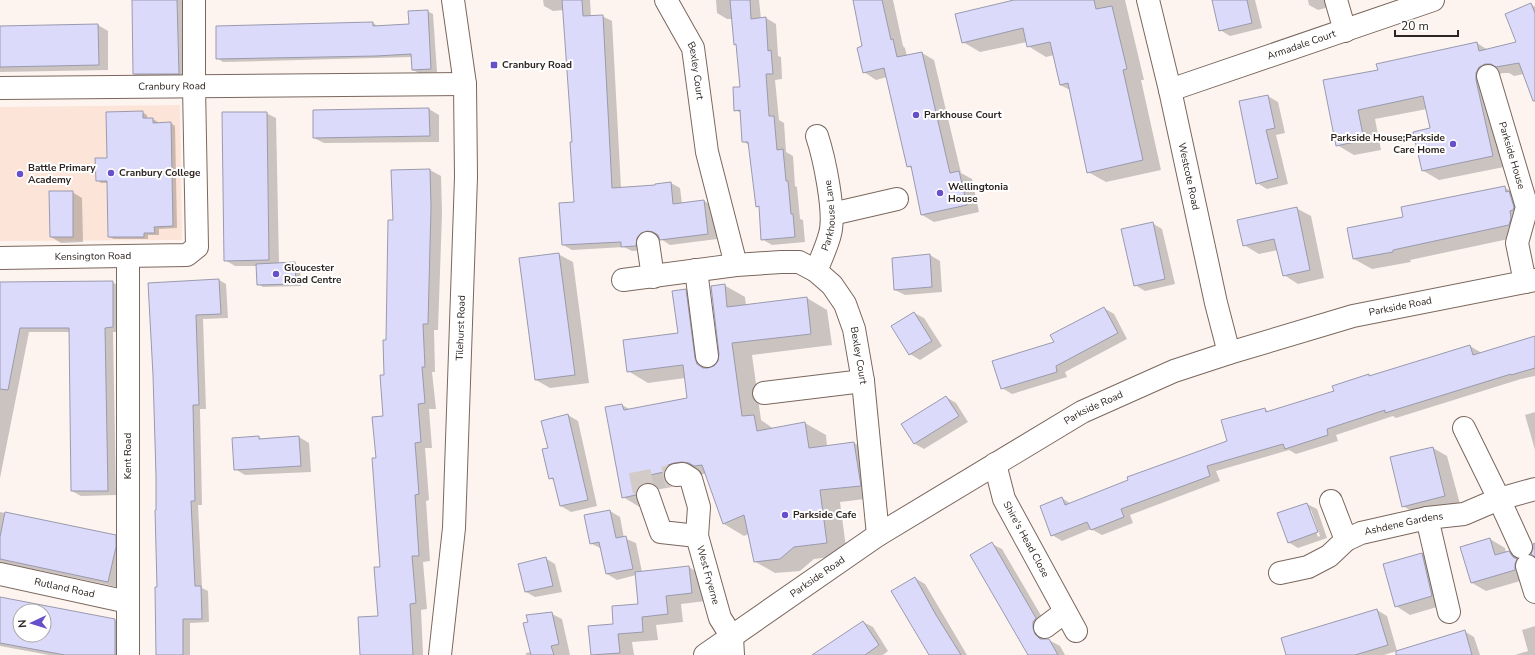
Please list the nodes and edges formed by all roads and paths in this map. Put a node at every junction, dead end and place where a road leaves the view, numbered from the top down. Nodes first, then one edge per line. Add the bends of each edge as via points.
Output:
1 (194, 0) edge
2 (453, 0) edge
3 (666, 0) edge
4 (1148, 0) edge
5 (1336, 0) edge
6 (1434, 0) edge
7 (1345, 31) junction
8 (1488, 76) dead end
9 (465, 84) junction
10 (194, 86) junction
11 (0, 88) edge
12 (1170, 90) junction
13 (817, 136) dead end
14 (897, 199) dead end
15 (832, 214) junction
16 (648, 243) dead end
17 (128, 256) junction
18 (0, 258) edge
19 (736, 265) junction
20 (696, 270) junction
21 (816, 271) junction
22 (654, 277) junction
23 (623, 280) dead end
24 (1530, 281) edge
25 (1229, 353) junction
26 (707, 356) dead end
27 (863, 381) junction
28 (764, 393) dead end
29 (1464, 428) dead end
30 (995, 464) junction
31 (676, 475) tunnel mouth
32 (1535, 489) edge
33 (648, 495) dead end
34 (1499, 499) junction
35 (1331, 501) dead end
36 (1428, 518) junction
37 (878, 534) junction
38 (697, 536) junction
39 (1346, 540) junction
40 (1280, 573) dead end
41 (0, 574) edge
42 (1535, 592) edge
43 (128, 602) junction
44 (1065, 612) junction
45 (1448, 612) dead end
46 (1044, 627) dead end
47 (1076, 631) dead end
48 (733, 646) edge
49 (128, 655) edge
50 (440, 655) edge
51 (706, 655) edge

1 - 10 street
2 - 9 street, Tilehurst Road
3 - 19 street, Bexley Court via 693,48 707,152
4 - 12 street, Westcote Road
5 - 7 street
6 - 7 street, Armadale Court
7 - 12 street, Armadale Court
8 - 24 street, Parkside House via 1527,207 1517,242
9 - 10 street, Cranbury Road
9 - 50 street, Tilehurst Road via 466,177 454,528
10 - 11 street, Cranbury Road
10 - 17 street, Kensington Road via 197,247 187,255
12 - 25 street, Westcote Road
13 - 15 street, Parkhouse Lane via 824,155
14 - 15 street
15 - 21 street, Parkhouse Lane via 831,232
16 - 22 street
17 - 18 street, Kensington Road
17 - 43 street, Kent Road
19 - 20 street, Bexley Court
19 - 21 street, Bexley Court via 799,262
20 - 22 street, Bexley Court
20 - 26 street
21 - 27 street, Bexley Court via 832,285 845,304 854,329
22 - 23 street, Bexley Court
24 - 25 street, Parkside Road via 1353,316
25 - 30 street, Parkside Road via 1174,371 1082,412
27 - 28 street
27 - 37 street, Bexley Court
29 - 34 street
30 - 37 street, Parkside Road
30 - 44 street, Shire's Head Close via 1004,498
31 - 38 street via 683,474 691,479 699,507
32 - 34 street, Ashdene Gardens
33 - 38 street, West Fryerne via 661,532
34 - 36 street, Ashdene Gardens via 1464,514
34 - 42 street via 1524,557
35 - 39 street
36 - 39 street, Ashdene Gardens via 1361,533
36 - 45 street
37 - 48 street, Parkside Road
38 - 48 street, West Fryerne via 720,618
39 - 40 street, Ashdene Gardens via 1329,556 1308,567
41 - 43 street, Rutland Road
43 - 49 street, Kent Road
44 - 46 street
44 - 47 street, Shire's Head Close
48 - 51 street, Parkside Road

